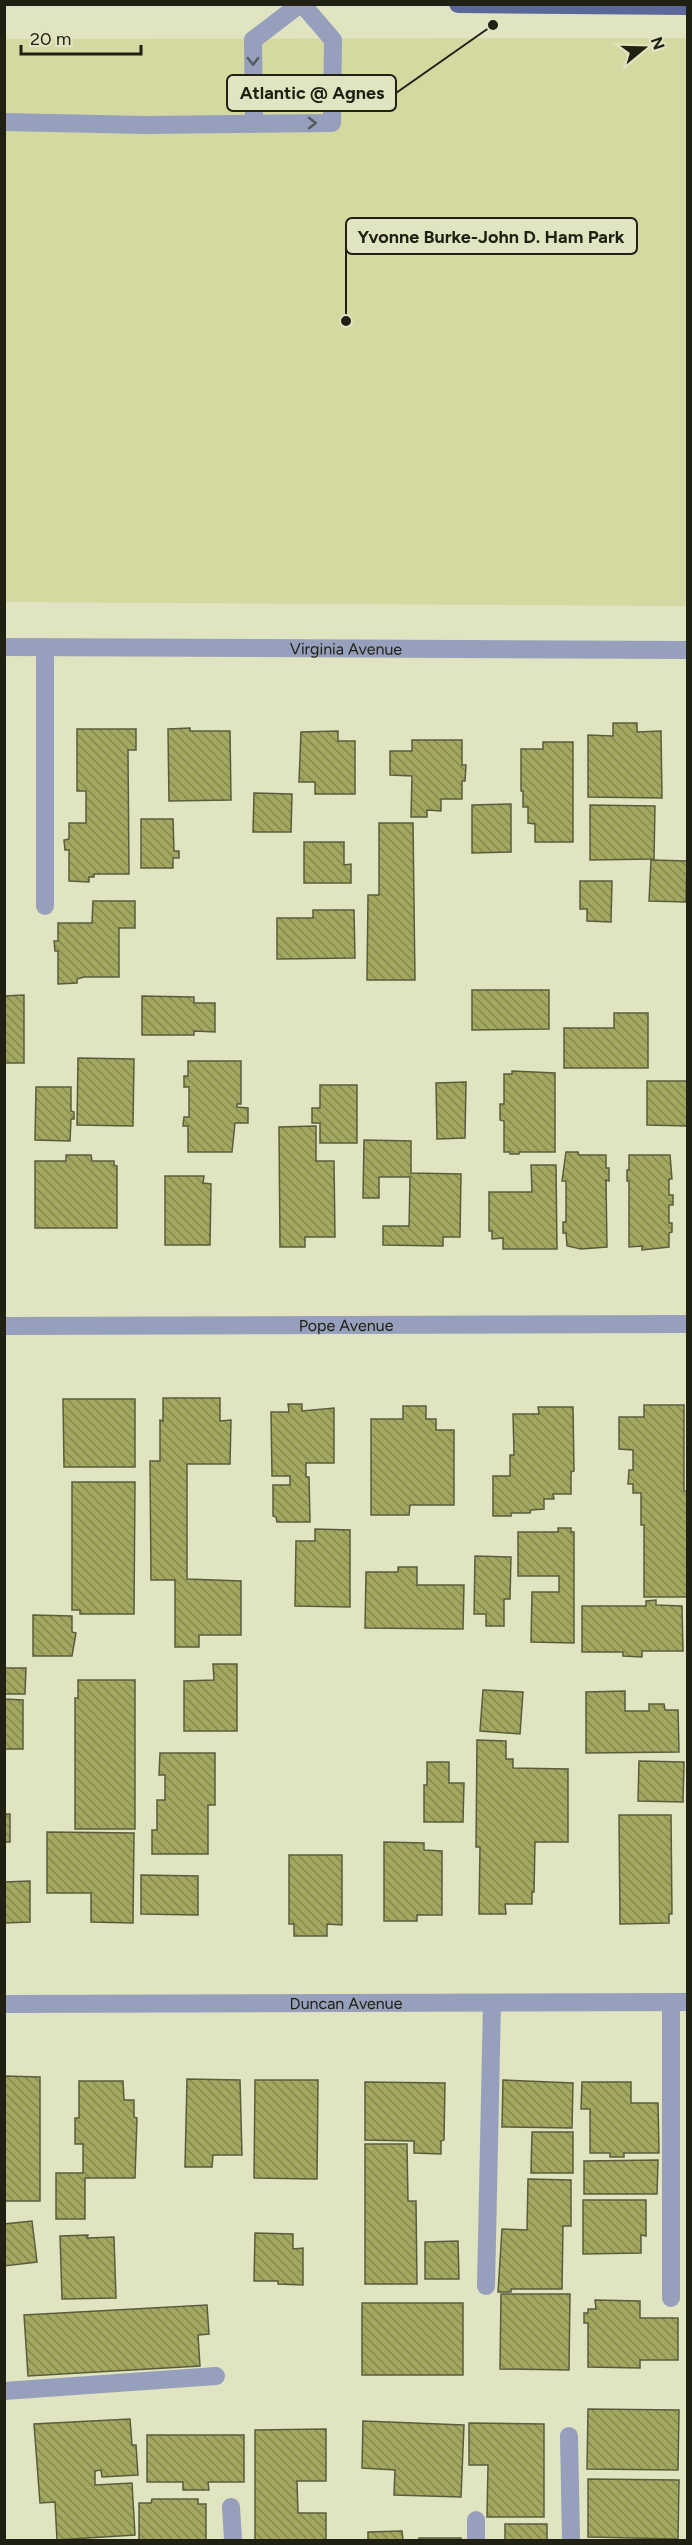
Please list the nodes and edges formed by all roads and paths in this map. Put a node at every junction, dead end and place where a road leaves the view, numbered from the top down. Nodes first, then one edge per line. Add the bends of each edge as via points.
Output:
1 (301, 4) edge
2 (458, 4) edge
3 (687, 6) edge
4 (4, 122) edge
5 (254, 124) junction
6 (4, 647) edge
7 (45, 647) junction
8 (687, 650) edge
9 (45, 906) dead end
10 (687, 1324) edge
11 (4, 1326) edge
12 (492, 2002) junction
13 (679, 2002) edge
14 (4, 2004) edge
15 (486, 2286) dead end
16 (671, 2298) dead end
17 (216, 2376) dead end
18 (4, 2391) edge
19 (569, 2436) dead end
20 (231, 2507) dead end
21 (476, 2520) dead end
22 (233, 2541) edge
23 (476, 2541) edge
24 (571, 2541) edge

1 -> 5 street via 253,40
5 -> 1 street via 332,123 333,40
2 - 3 main road
4 - 5 street
6 - 7 street, Virginia Avenue
7 - 8 street, Virginia Avenue
7 - 9 street
10 - 11 street, Pope Avenue
12 - 13 street, Duncan Avenue
12 - 14 street, Duncan Avenue
12 - 15 street
13 - 16 street
17 - 18 street
19 - 24 street
20 - 22 street
21 - 23 street

